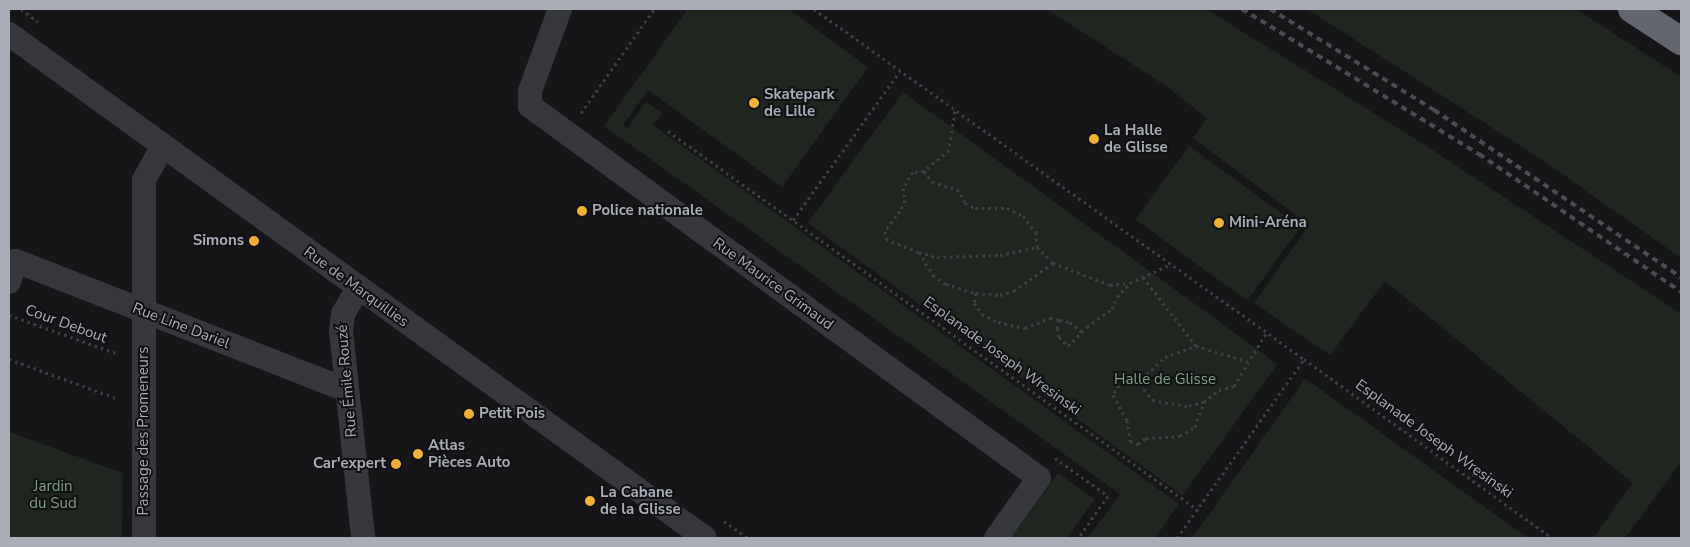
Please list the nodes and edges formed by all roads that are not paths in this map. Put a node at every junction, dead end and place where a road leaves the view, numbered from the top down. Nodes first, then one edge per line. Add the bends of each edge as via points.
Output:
1 (560, 9) edge
2 (1632, 9) edge
3 (9, 34) edge
4 (1681, 41) edge
5 (162, 148) junction
6 (11, 264) edge
7 (358, 288) junction
8 (144, 312) junction
9 (347, 390) junction
10 (144, 538) edge
11 (363, 538) edge
12 (705, 538) edge
13 (996, 538) edge

1 - 13 street, Rue Maurice Grimaud via 530,91 530,106 1040,478
2 - 4 highway
3 - 5 street, Rue de Marquillies
5 - 7 street, Rue de Marquillies
5 - 8 street, Passage des Promeneurs via 144,180
6 - 8 street, Rue Line Dariel
7 - 9 street, Rue Émile Rouzé via 342,319
7 - 12 street, Rue de Marquillies
8 - 9 street, Rue Line Dariel
8 - 10 street, Passage des Promeneurs
9 - 11 street, Rue Émile Rouzé

